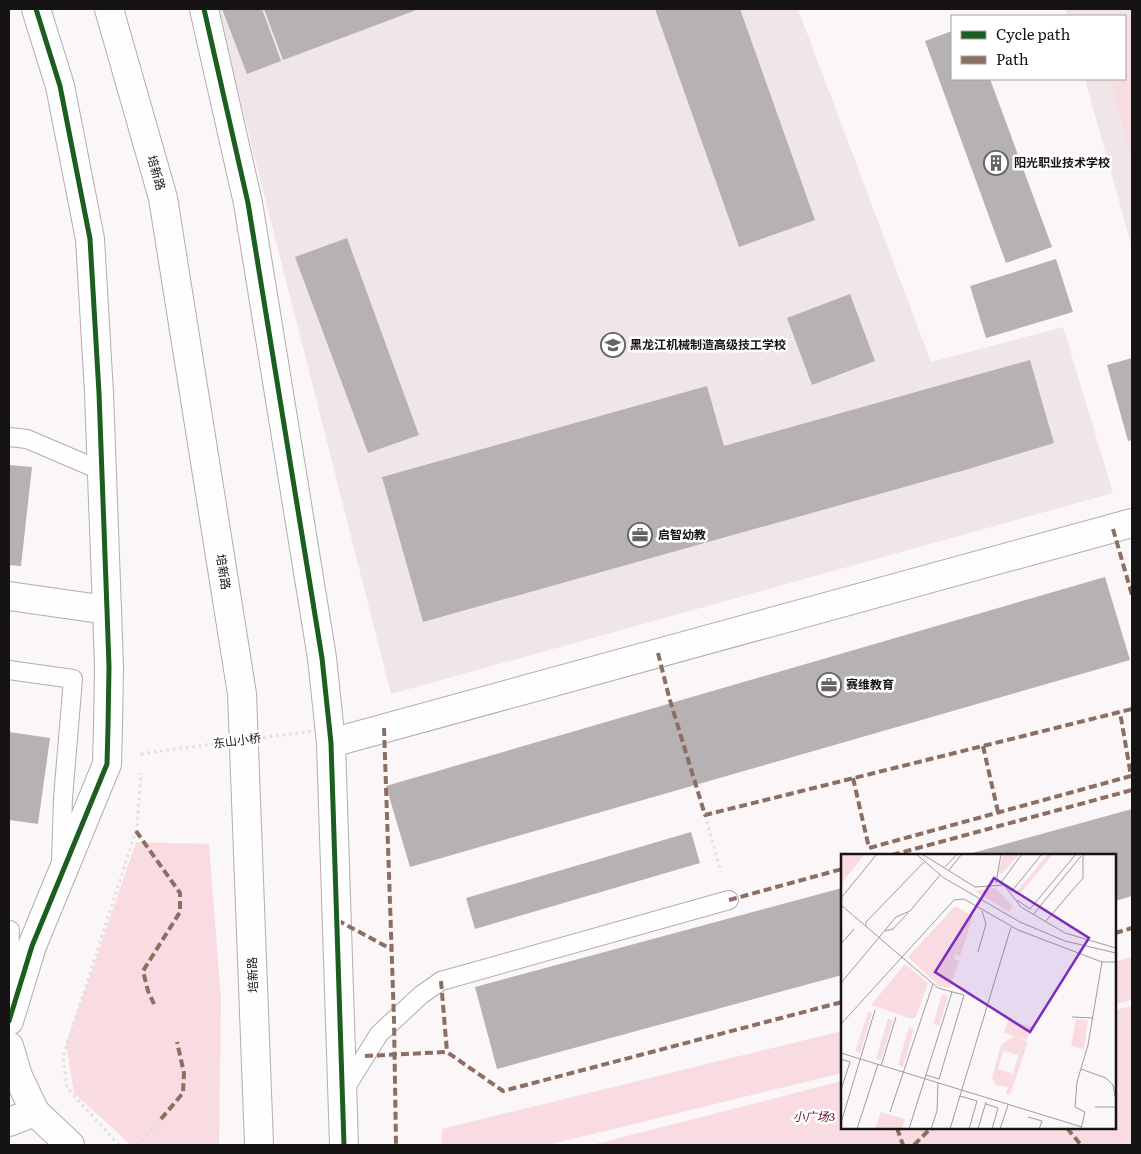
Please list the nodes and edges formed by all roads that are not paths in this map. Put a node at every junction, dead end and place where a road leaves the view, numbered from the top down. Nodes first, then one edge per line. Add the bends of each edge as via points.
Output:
1 (36, 9) edge
2 (109, 9) edge
3 (204, 9) edge
4 (9, 437) edge
5 (102, 470) junction
6 (1132, 523) edge
7 (9, 596) edge
8 (107, 610) junction
9 (9, 670) edge
10 (322, 737) junction
11 (60, 877) junction
12 (729, 900) road end
13 (9, 930) edge
14 (9, 960) edge
15 (9, 1021) edge
16 (9, 1046) edge
17 (13, 1076) edge
18 (342, 1094) junction
19 (34, 1112) junction
20 (9, 1122) edge
21 (70, 1145) edge
22 (260, 1145) edge
23 (344, 1145) edge

1 - 5 street via 60,86 90,239
2 - 22 street, 培新路 via 163,198 242,694
3 - 10 street via 248,203 322,658
4 - 5 lane via 27,439
5 - 8 street
6 - 10 street
7 - 8 street
8 - 11 street via 107,764
9 - 11 lane via 73,679
10 - 18 street
11 - 15 street via 32,946
12 - 18 lane via 441,981 378,1034
13 - 14 lane
16 - 17 street
17 - 19 street
18 - 23 street
19 - 20 street
19 - 21 street

